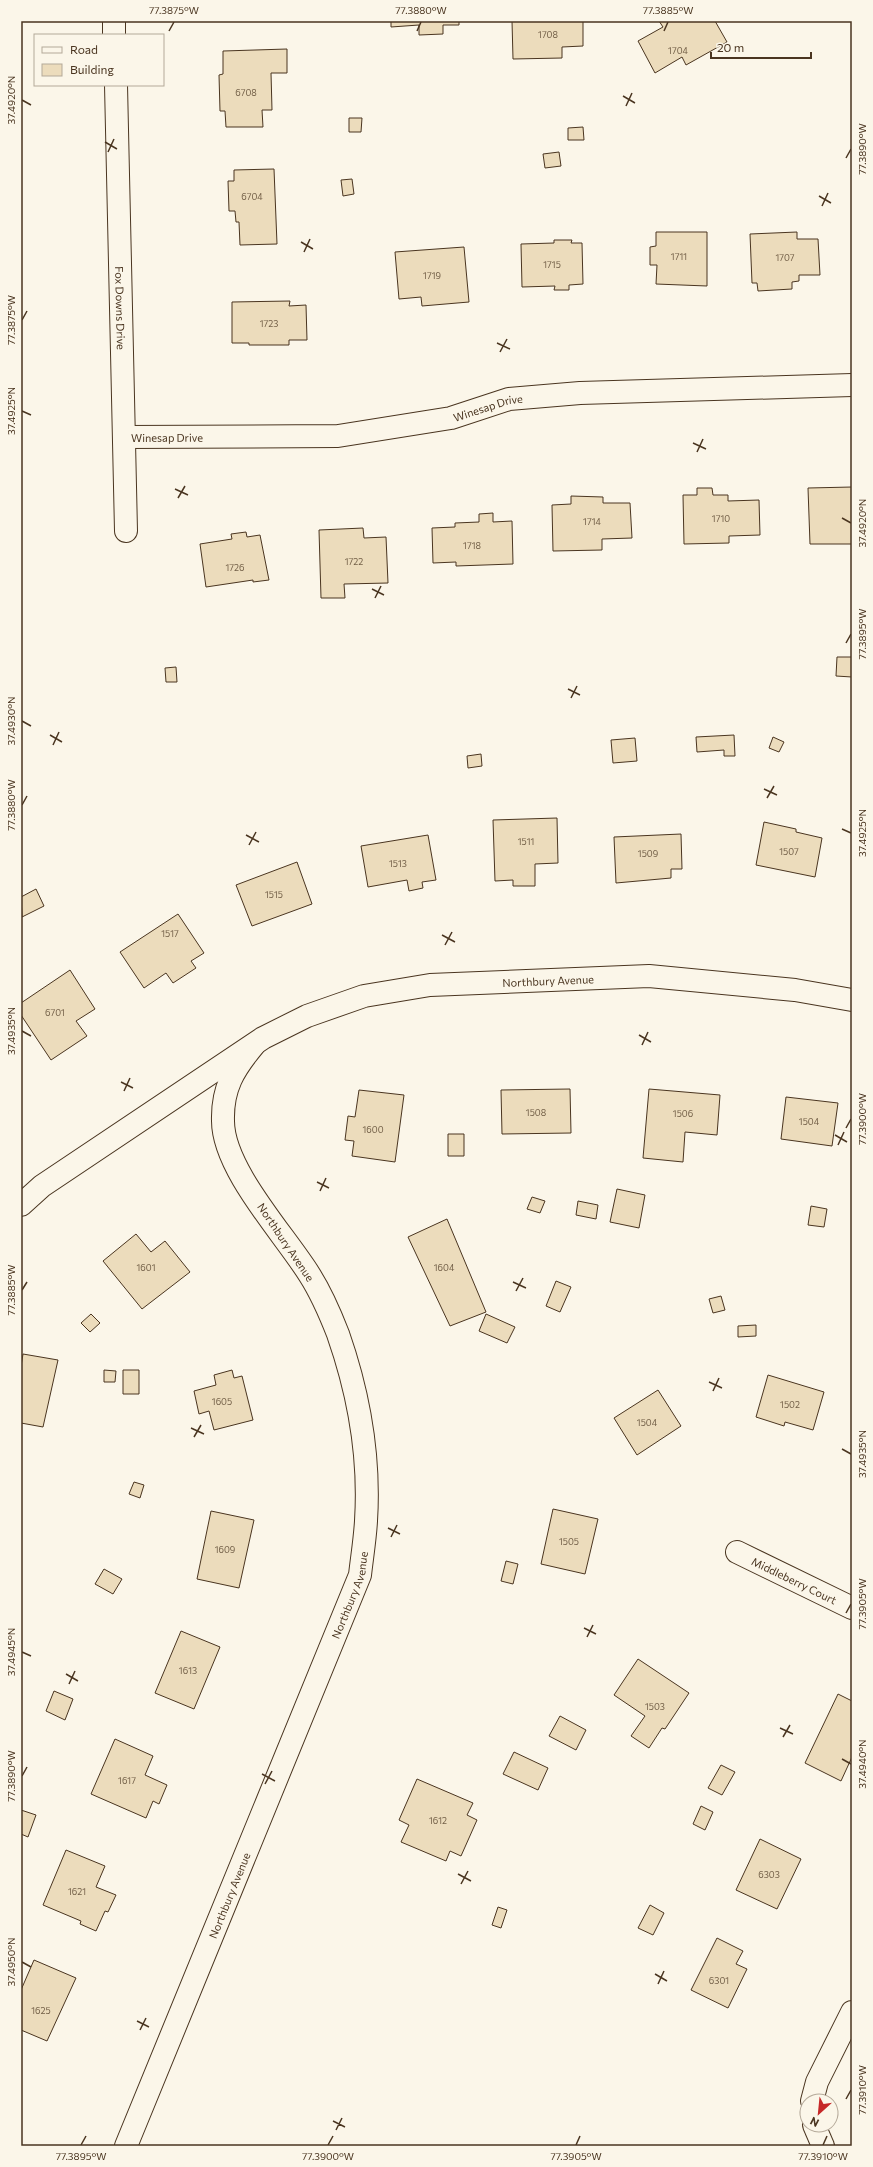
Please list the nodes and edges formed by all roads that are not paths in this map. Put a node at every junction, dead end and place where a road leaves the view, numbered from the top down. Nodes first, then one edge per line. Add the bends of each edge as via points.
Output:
1 (114, 21) edge
2 (114, 34) edge
3 (116, 86) edge
4 (852, 385) edge
5 (125, 437) junction
6 (126, 531) dead end
7 (852, 1000) edge
8 (254, 1045) junction
9 (21, 1205) edge
10 (737, 1552) dead end
11 (852, 1608) edge
12 (852, 2012) edge
13 (814, 2093) edge
14 (126, 2146) edge

1 - 2 street
3 - 5 street, Fox Downs Drive
4 - 5 street, Winesap Drive via 580,393 509,399 451,418 338,436
5 - 6 street, Fox Downs Drive
7 - 8 street, Northbury Avenue via 795,990 649,976 430,985 357,999 307,1016
8 - 9 street, Northbury Avenue via 42,1186
8 - 14 street, Northbury Avenue via 237,1066 225,1094 222,1122 229,1152 243,1178 310,1276 337,1333 356,1394 366,1457 366,1521 360,1575
10 - 11 street, Middleberry Court
12 - 13 street via 817,2082

